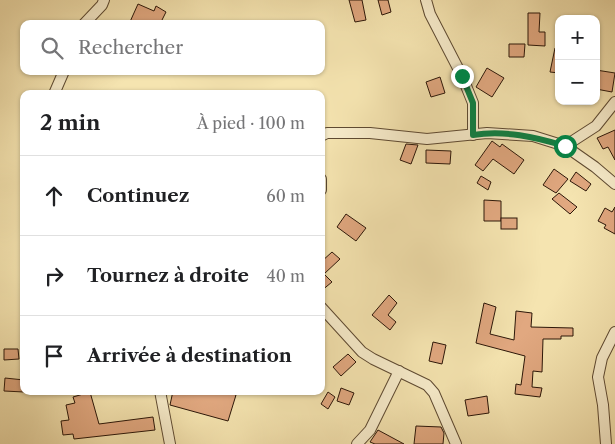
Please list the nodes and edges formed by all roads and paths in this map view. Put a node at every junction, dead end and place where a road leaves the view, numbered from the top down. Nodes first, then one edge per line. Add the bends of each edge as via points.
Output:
1 (104, 0) edge
2 (426, 0) edge
3 (87, 20) edge
4 (62, 75) edge
5 (56, 90) edge
6 (615, 102) edge
7 (325, 134) edge
8 (473, 135) junction
9 (565, 146) junction
10 (615, 184) edge
11 (325, 312) edge
12 (615, 332) edge
13 (400, 371) junction
14 (161, 395) edge
15 (170, 444) edge
16 (357, 444) edge
17 (456, 444) edge
18 (606, 444) edge

1 - 3 street
2 - 8 street via 473,103
4 - 5 street
6 - 9 street via 596,126
7 - 8 street via 370,133 427,140
8 - 9 street via 533,136
9 - 10 street
11 - 13 street via 362,352
12 - 18 street via 602,358 598,377
13 - 16 street via 370,430
13 - 17 street via 428,385
14 - 15 street

